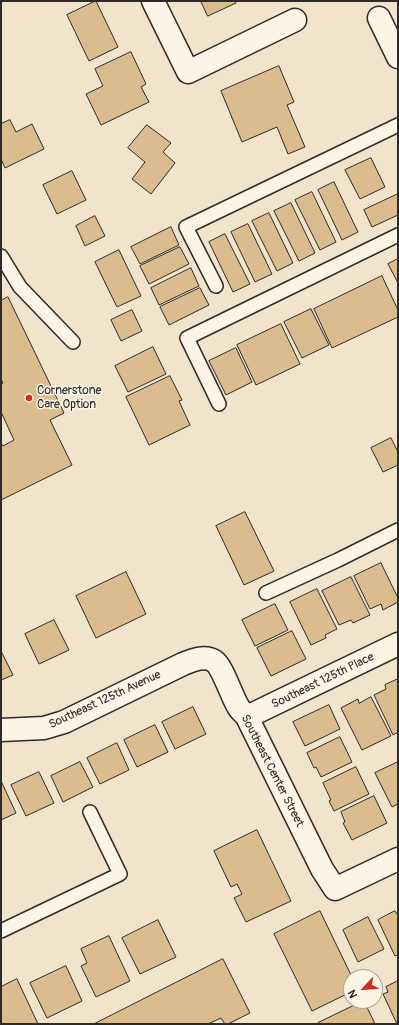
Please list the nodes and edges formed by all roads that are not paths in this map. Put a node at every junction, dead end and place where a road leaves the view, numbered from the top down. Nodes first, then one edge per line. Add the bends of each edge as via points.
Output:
1 (154, 1) edge
2 (379, 18) dead end
3 (296, 20) dead end
4 (398, 57) edge
5 (398, 125) edge
6 (398, 235) edge
7 (1, 256) edge
8 (216, 286) dead end
9 (73, 342) dead end
10 (219, 404) dead end
11 (398, 530) edge
12 (266, 593) dead end
13 (398, 644) edge
14 (206, 658) joint
15 (247, 718) junction
16 (1, 730) edge
17 (90, 812) dead end
18 (398, 859) edge
19 (1, 931) edge

1 - 3 street via 188,72
2 - 4 street
5 - 8 lane via 186,227
6 - 10 lane via 186,338
7 - 9 lane via 20,288
11 - 12 lane
13 - 15 street, Southeast 125th Place
14 - 15 street, Southeast Center Street via 214,661 220,669 239,708
14 - 16 street, Southeast 125th Avenue via 183,664 64,722 44,728
15 - 18 street, Southeast Center Street via 322,869 335,889
17 - 19 lane via 120,874

